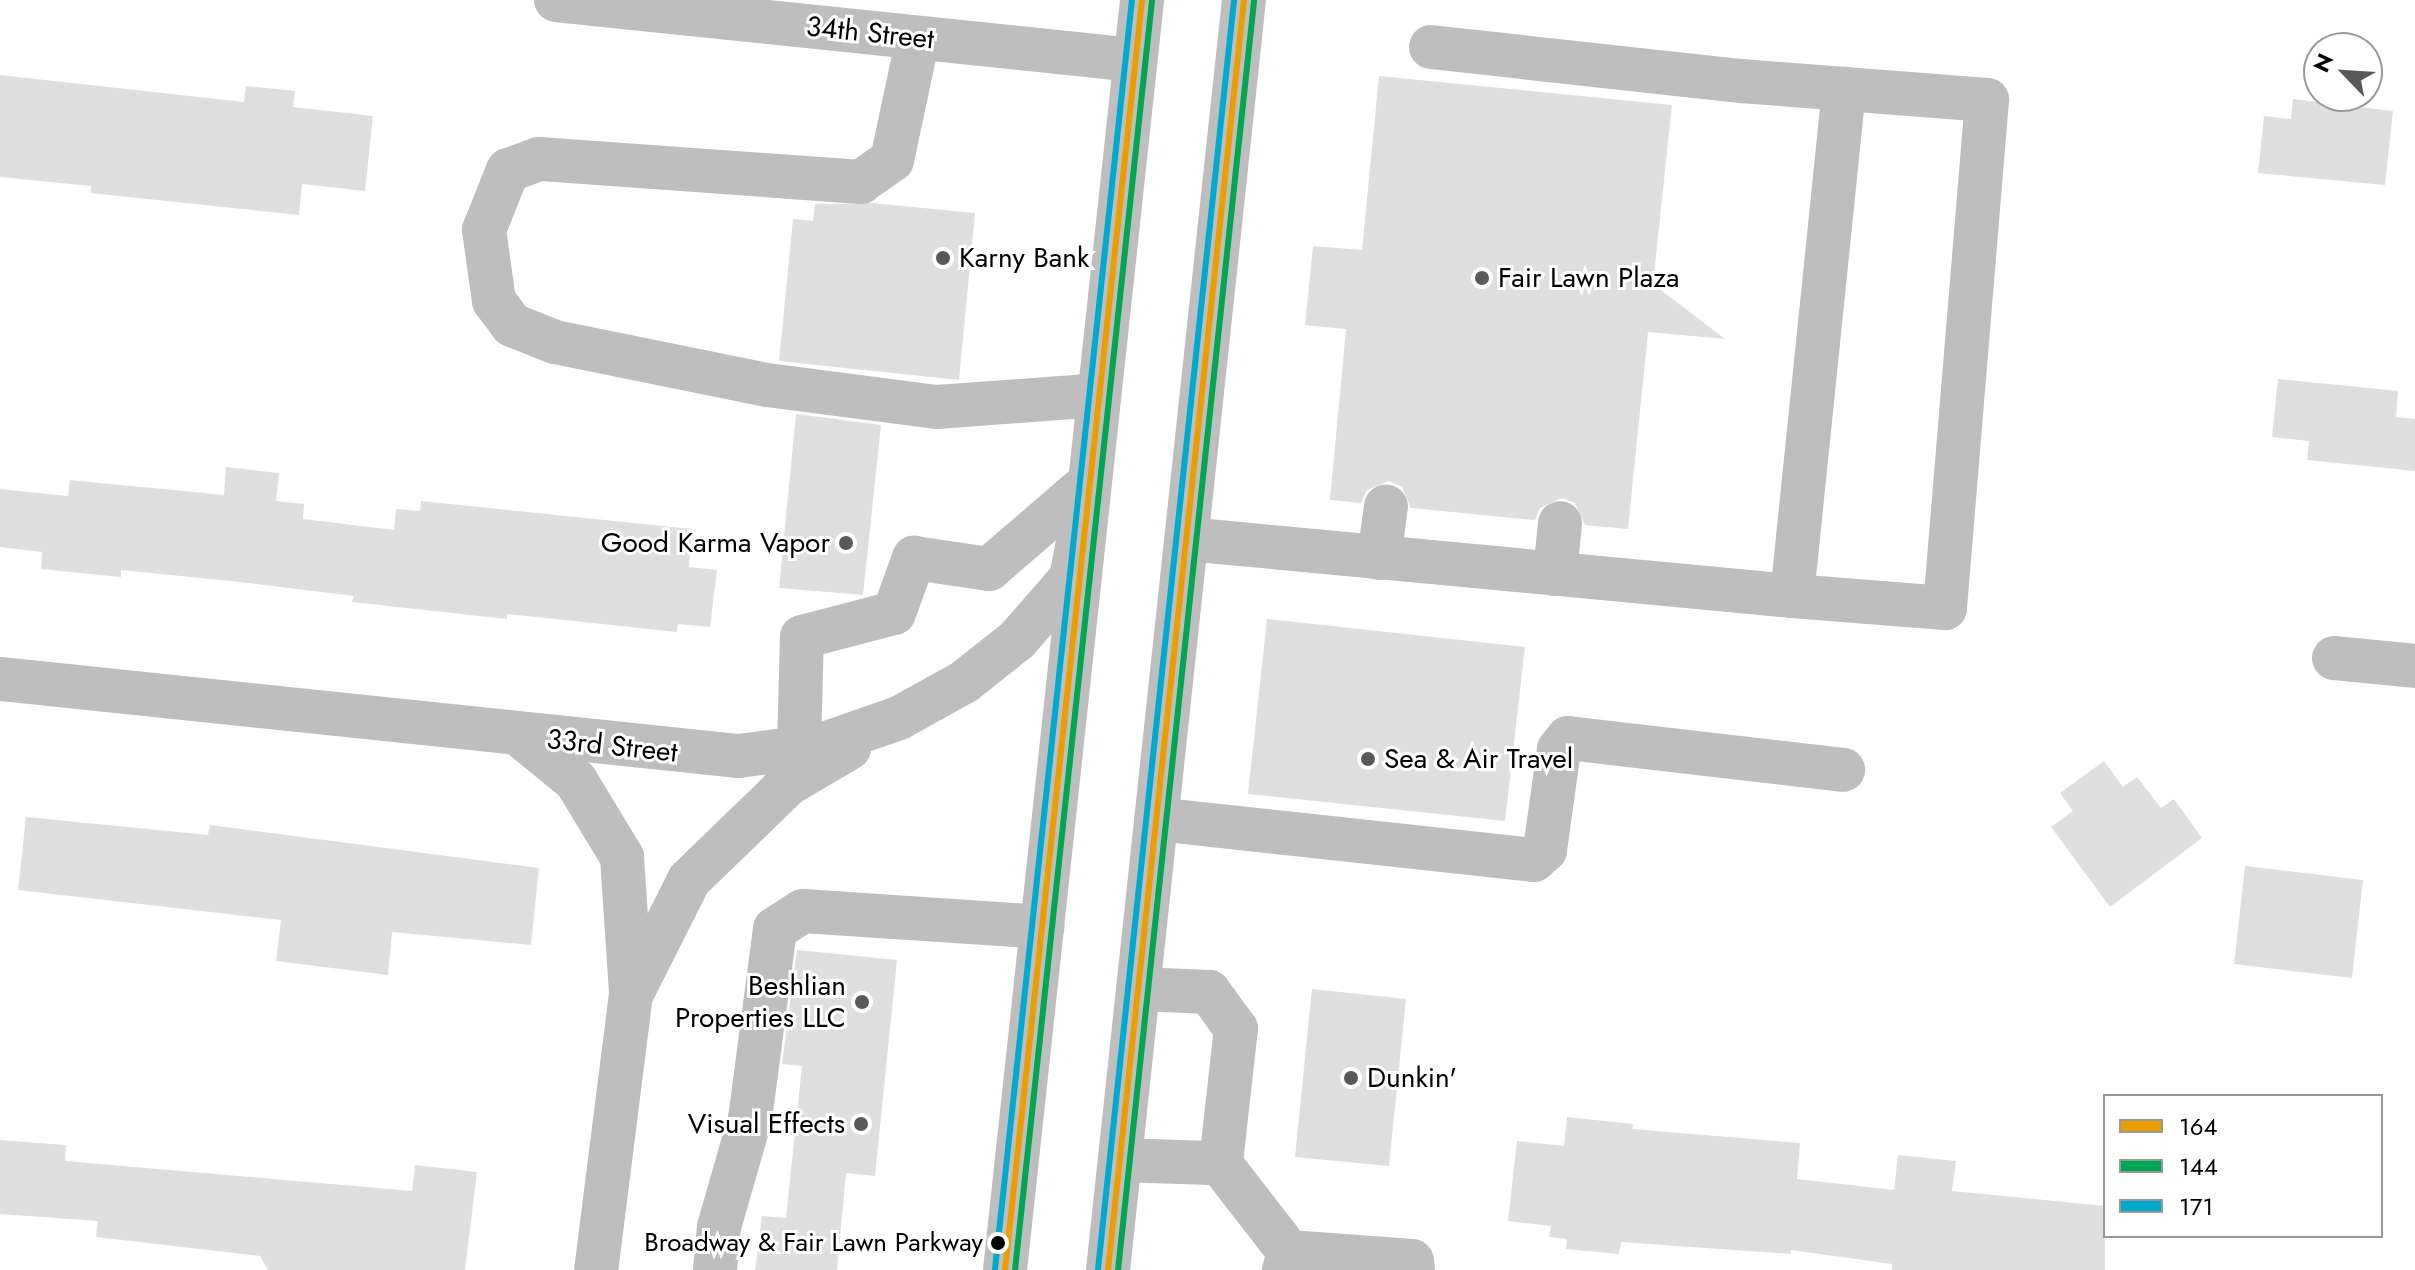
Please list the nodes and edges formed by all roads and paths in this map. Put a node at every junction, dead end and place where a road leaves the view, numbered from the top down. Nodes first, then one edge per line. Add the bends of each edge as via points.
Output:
1 (556, 0) edge
2 (1142, 0) edge
3 (1244, 0) edge
4 (910, 25) edge
5 (1431, 47) dead end
6 (1135, 60) junction
7 (1844, 89) junction
8 (1099, 395) junction
9 (1090, 482) junction
10 (1386, 506) dead end
11 (1560, 523) dead end
12 (1187, 539) junction
13 (1379, 558) junction
14 (1555, 574) junction
15 (1792, 596) junction
16 (2334, 658) dead end
17 (2415, 666) edge
18 (0, 679) edge
19 (899, 718) junction
20 (522, 737) junction
21 (799, 748) junction
22 (1843, 770) dead end
23 (1156, 819) junction
24 (1042, 927) junction
25 (1138, 989) junction
26 (631, 994) junction
27 (1216, 1158) junction
28 (1121, 1160) junction
29 (1286, 1261) edge
30 (596, 1270) edge
31 (715, 1270) edge
32 (1005, 1270) edge
33 (1108, 1270) edge
34 (1413, 1270) edge

1 - 4 street, 34th Street
2 - 6 street
3 - 12 street
4 - 6 street, 34th Street
4 - 8 street via 892,160 861,182 539,159 508,170 484,230 494,301 512,325 555,342 767,385 937,407
5 - 7 street
6 - 8 street
7 - 15 street
7 - 15 street via 1987,100 1945,608
8 - 9 street
9 - 19 street, 33rd Street via 1071,578 1017,640 964,682
9 - 21 street via 989,569 914,558 894,613 802,637
9 - 24 street
10 - 13 street
11 - 14 street
12 - 13 street
12 - 23 street
13 - 14 street
14 - 15 street
16 - 17 street
18 - 20 street, 33rd Street
19 - 21 street, 33rd Street
19 - 26 street via 788,784 689,880
20 - 21 street, 33rd Street via 739,756
20 - 26 street via 576,781 622,857
22 - 23 street via 1568,738 1559,749 1545,850 1534,860
23 - 25 street
24 - 31 street via 803,911 775,929 750,1119 719,1227
24 - 32 street
25 - 27 street via 1209,992 1236,1029 1222,1153
25 - 28 street
26 - 30 street
27 - 28 street via 1210,1163
27 - 29 street
28 - 33 street
29 - 34 street via 1412,1261

